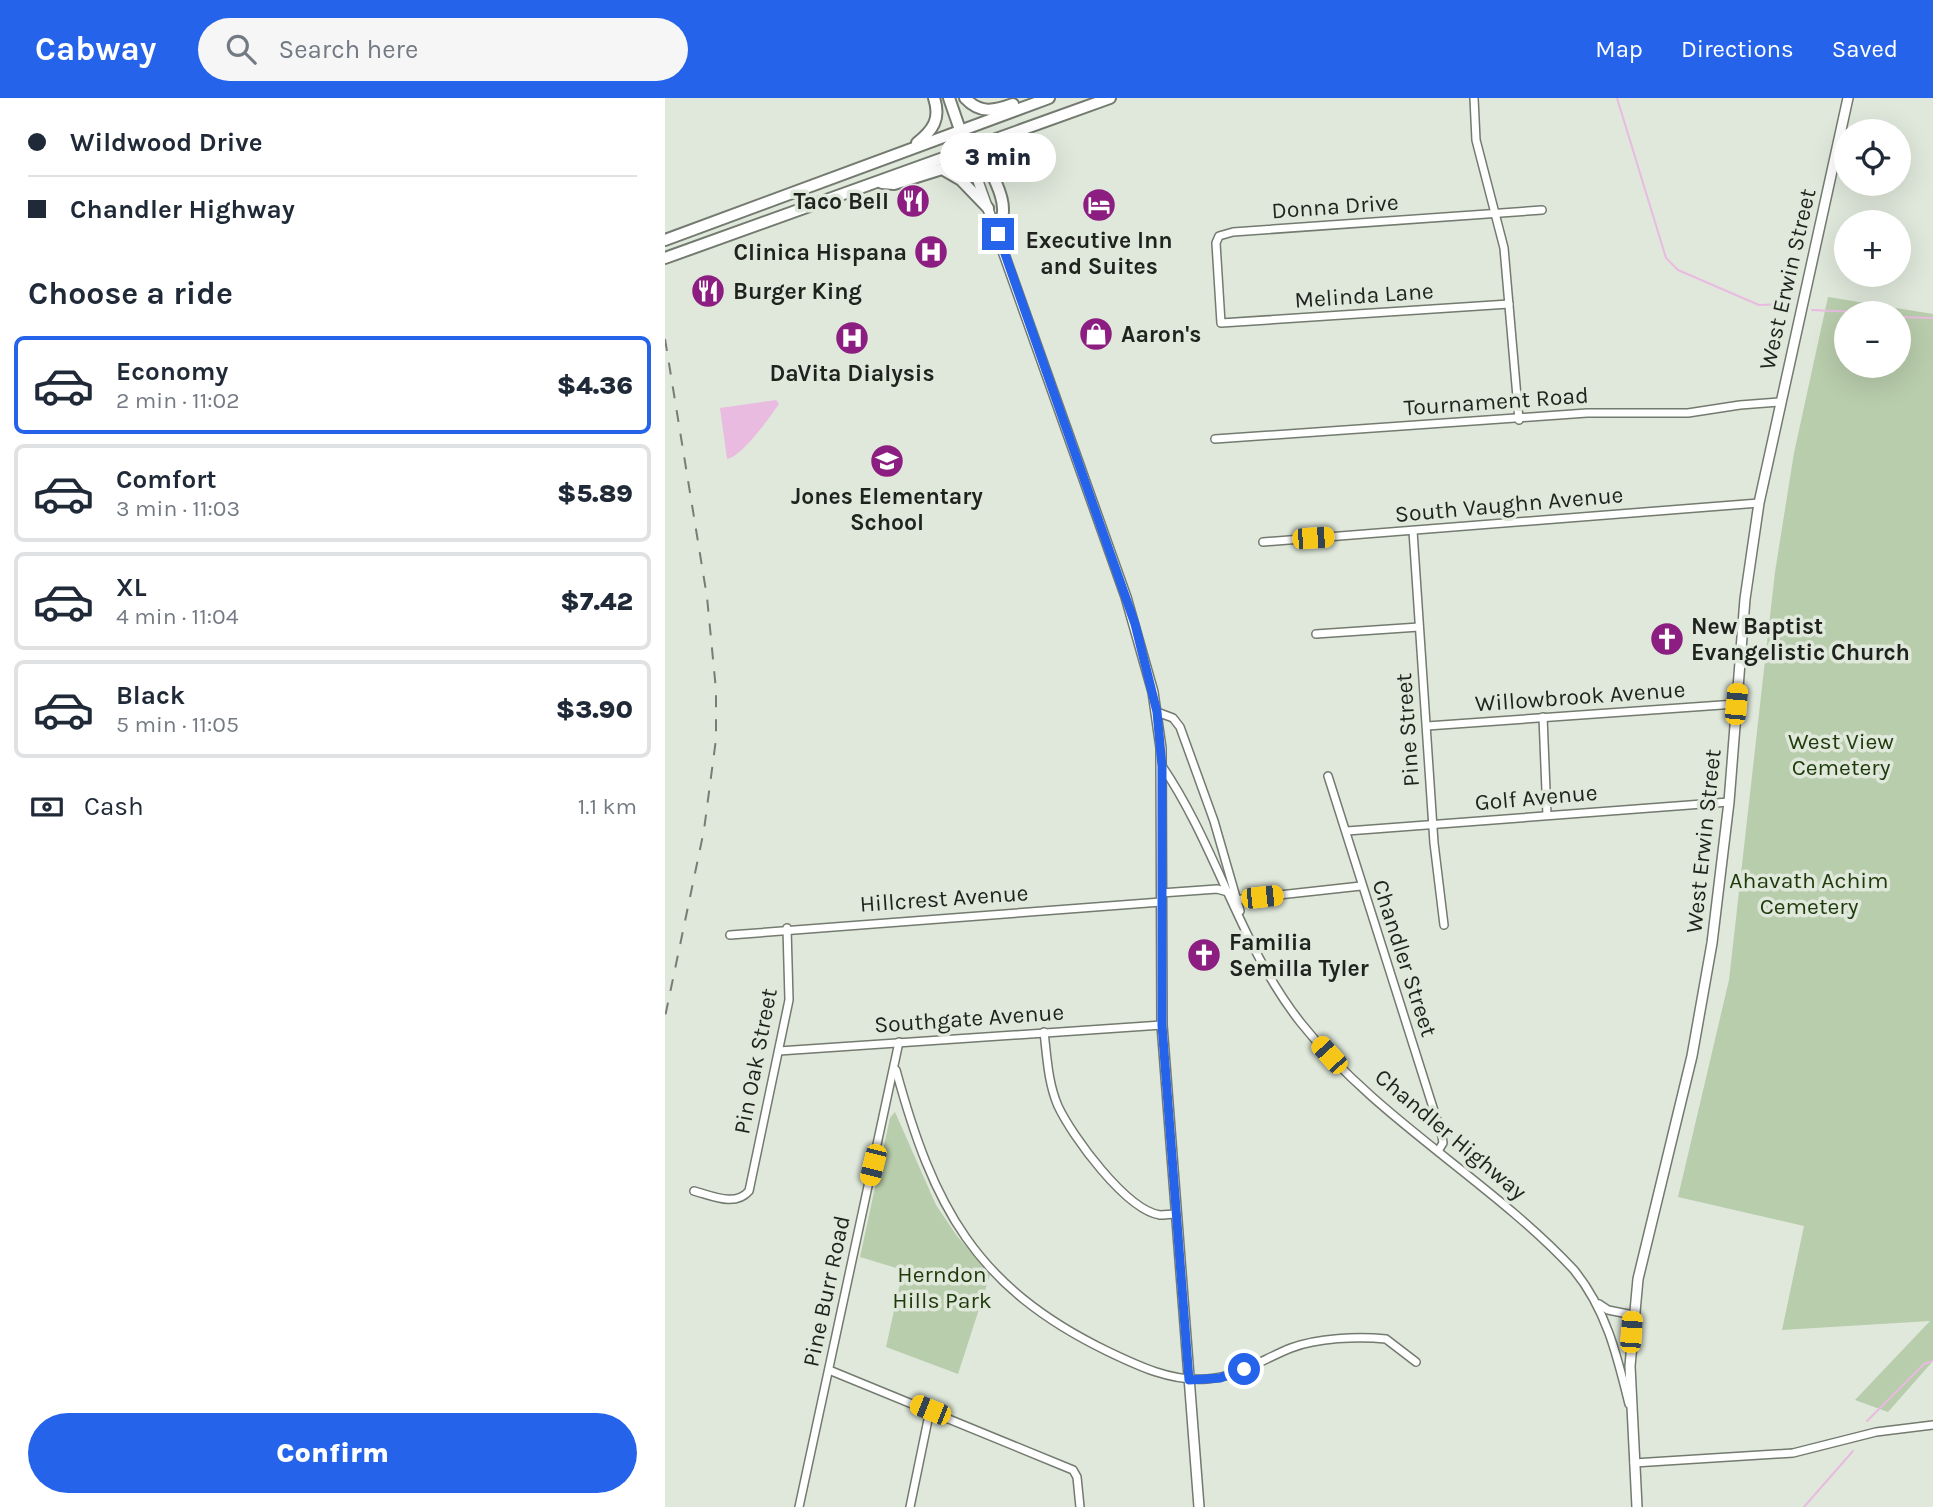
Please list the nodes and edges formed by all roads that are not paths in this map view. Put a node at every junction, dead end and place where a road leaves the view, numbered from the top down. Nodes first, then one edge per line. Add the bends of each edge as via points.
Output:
1 (934, 98) edge
2 (949, 98) edge
3 (965, 98) edge
4 (1029, 98) edge
5 (1049, 98) edge
6 (1110, 98) edge
7 (1474, 98) edge
8 (1848, 98) edge
9 (960, 131) junction
10 (1014, 132) junction
11 (909, 149) junction
12 (967, 150) junction
13 (876, 183) junction
14 (988, 208) junction
15 (1542, 210) dead end
16 (1496, 214) junction
17 (997, 230) junction
18 (665, 240) edge
19 (665, 258) edge
20 (1509, 304) junction
21 (1221, 323) joint
22 (1779, 402) junction
23 (1520, 420) junction
24 (1215, 439) dead end
25 (1759, 503) junction
26 (1413, 531) junction
27 (1263, 542) dead end
28 (1419, 627) junction
29 (1316, 634) dead end
30 (1736, 704) junction
31 (1157, 712) junction
32 (1542, 717) junction
33 (1427, 726) junction
34 (1162, 766) junction
35 (1328, 776) dead end
36 (1729, 802) junction
37 (1547, 816) junction
38 (1433, 825) junction
39 (1347, 831) junction
40 (1361, 886) junction
41 (1226, 891) junction
42 (1161, 897) junction
43 (1233, 900) junction
44 (1444, 925) dead end
45 (787, 929) junction
46 (730, 934) dead end
47 (1162, 1025) junction
48 (1044, 1032) junction
49 (899, 1042) junction
50 (779, 1051) junction
51 (896, 1070) junction
52 (1438, 1151) junction
53 (694, 1191) dead end
54 (1176, 1214) junction
55 (1596, 1301) junction
56 (1633, 1315) junction
57 (1416, 1362) dead end
58 (829, 1370) junction
59 (1189, 1380) junction
60 (930, 1410) junction
61 (1631, 1415) junction
62 (1933, 1425) edge
63 (1634, 1462) junction
64 (799, 1507) edge
65 (910, 1507) edge
66 (1080, 1507) edge
67 (1199, 1507) edge
68 (1637, 1507) edge

1 - 11 highway via 938,115 934,125
2 - 9 highway
3 - 4 highway via 988,111
5 - 9 highway
6 - 10 highway
7 - 16 street via 1476,140
8 - 22 main road, West Erwin Street
9 - 11 highway
9 - 12 highway
10 - 12 highway
10 - 17 highway via 997,148 991,166 1003,208
11 - 18 highway
12 - 13 highway
12 - 14 main road
13 - 14 highway via 894,184 942,169 961,180
13 - 19 highway
14 - 17 main road
15 - 16 street, Donna Drive
16 - 20 street
16 - 21 street, Donna Drive via 1219,236 1215,251
17 - 31 main road via 1135,624
20 - 21 street, Melinda Lane
20 - 23 street
22 - 23 street, Tournament Road via 1688,413 1587,413
22 - 25 main road, West Erwin Street
23 - 24 street, Tournament Road
25 - 26 street, South Vaughn Avenue
25 - 30 main road, West Erwin Street
26 - 27 street, South Vaughn Avenue
26 - 28 street, Pine Street
28 - 29 street
28 - 33 street, Pine Street
30 - 32 street, Willowbrook Avenue
30 - 36 main road, West Erwin Street
31 - 34 main road
31 - 43 street, Chandler Highway via 1173,718 1180,727 1214,821
32 - 33 street, Willowbrook Avenue
32 - 37 street
33 - 38 street, Pine Street
34 - 41 street via 1192,813
34 - 42 main road
35 - 39 street, Chandler Street
36 - 37 street, Golf Avenue
36 - 56 main road, West Erwin Street via 1703,998 1644,1243
37 - 38 street, Golf Avenue
38 - 39 street, Golf Avenue
38 - 44 street, Pine Street
39 - 40 street, Chandler Street
40 - 43 street
40 - 52 street, Chandler Street via 1442,1136
41 - 42 street, Hillcrest Avenue
41 - 43 street
42 - 45 street, Hillcrest Avenue
42 - 47 main road
43 - 52 street, Chandler Highway via 1272,979 1310,1033 1345,1071
45 - 46 street, Hillcrest Avenue
45 - 50 street, Pin Oak Street via 791,985
47 - 48 street, Southgate Avenue
47 - 54 main road
48 - 49 street, Southgate Avenue
48 - 54 street via 1048,1072 1058,1105 1081,1145 1135,1201 1158,1215
49 - 50 street, Southgate Avenue
49 - 51 street, Pine Burr Road
50 - 53 street, Pin Oak Street via 749,1191 733,1200
51 - 58 street, Pine Burr Road
51 - 59 street via 931,1179 973,1251 1032,1307 1109,1352
52 - 55 street, Chandler Highway via 1555,1251
54 - 59 main road
55 - 56 street, Chandler Highway via 1608,1310
55 - 61 street, Chandler Highway via 1617,1354
56 - 61 main road, West Erwin Street
57 - 59 street via 1386,1339 1323,1342 1289,1348 1228,1376
58 - 60 street
58 - 64 street, Pine Burr Road
59 - 67 main road
60 - 65 street
60 - 66 street via 1073,1470
61 - 63 main road, West Erwin Street
62 - 63 street via 1876,1432 1793,1454
63 - 68 main road, West Erwin Street

